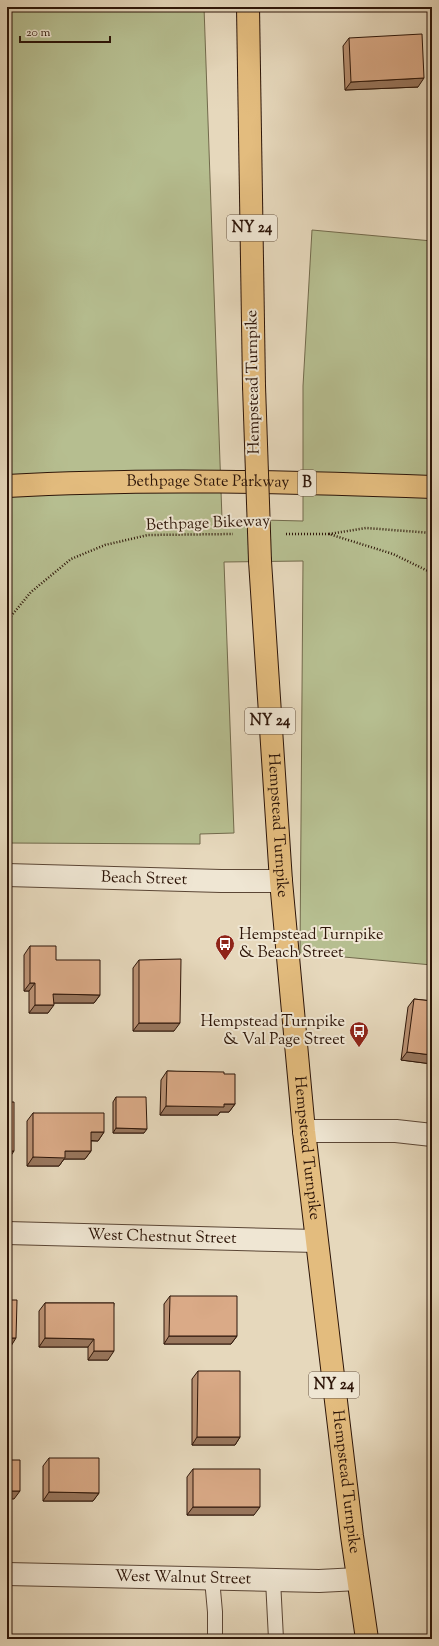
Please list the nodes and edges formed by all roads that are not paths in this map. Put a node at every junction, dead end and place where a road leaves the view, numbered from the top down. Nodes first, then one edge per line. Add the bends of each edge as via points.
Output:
1 (248, 7) edge
2 (7, 479) edge
3 (46, 483) junction
4 (7, 486) edge
5 (432, 487) edge
6 (7, 492) edge
7 (7, 875) edge
8 (281, 881) junction
9 (304, 1131) junction
10 (432, 1135) edge
11 (7, 1233) edge
12 (316, 1240) junction
13 (7, 1574) edge
14 (212, 1579) junction
15 (358, 1579) junction
16 (273, 1580) junction
17 (215, 1639) edge
18 (276, 1639) edge
19 (367, 1639) edge

1 - 8 main road, Hempstead Turnpike / NY 24, bridge via 254,386 260,561
2 - 3 main road
3 - 4 main road, Bethpage State Parkway / B
3 - 5 main road, Bethpage State Parkway / B via 311,483
3 - 6 main road
7 - 8 street, Beach Street
8 - 9 main road, Hempstead Turnpike / NY 24
9 - 10 street via 396,1130
9 - 12 main road, Hempstead Turnpike / NY 24
11 - 12 street, West Chestnut Street
12 - 15 main road, Hempstead Turnpike / NY 24
13 - 14 street, West Walnut Street
14 - 16 street, West Walnut Street
14 - 17 lane
15 - 16 street, West Walnut Street
15 - 19 main road, Hempstead Turnpike / NY 24
16 - 18 lane

